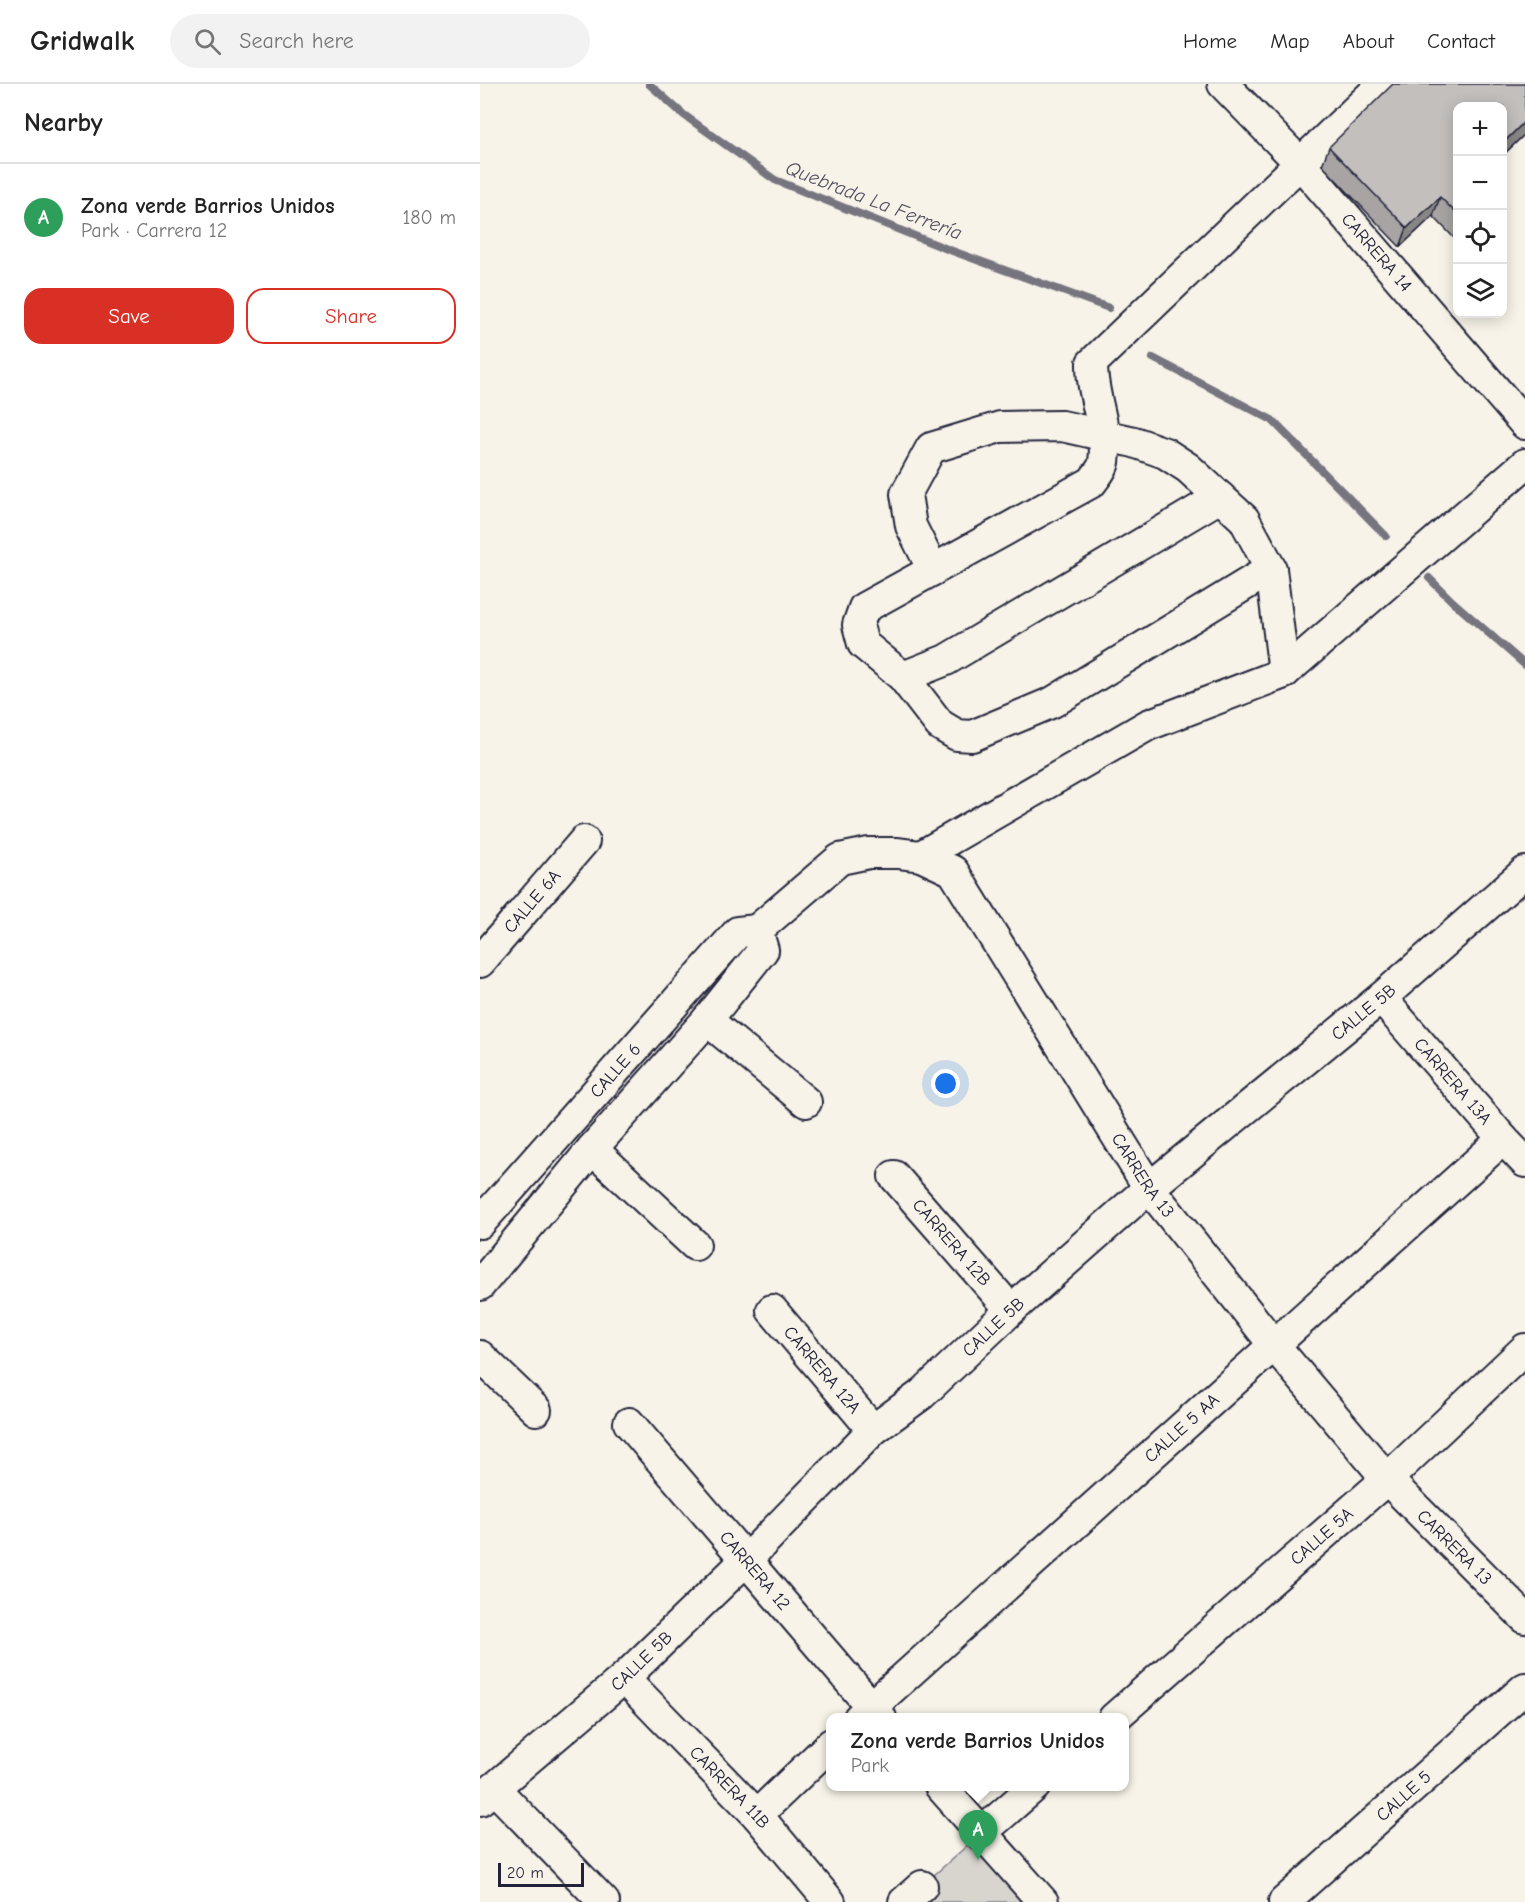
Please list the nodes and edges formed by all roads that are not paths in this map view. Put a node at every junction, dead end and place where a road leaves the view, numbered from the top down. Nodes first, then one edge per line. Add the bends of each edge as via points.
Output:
1 (1223, 84) edge
2 (1383, 84) edge
3 (1299, 162) junction
4 (1525, 424) edge
5 (1104, 436) junction
6 (1525, 464) edge
7 (1220, 497) junction
8 (1271, 568) junction
9 (933, 570) junction
10 (1284, 673) junction
11 (903, 677) junction
12 (584, 841) dead end
13 (921, 855) junction
14 (1525, 872) edge
15 (757, 930) junction
16 (480, 962) edge
17 (1381, 998) junction
18 (707, 1020) junction
19 (806, 1102) dead end
20 (1503, 1140) junction
21 (592, 1149) junction
22 (1525, 1162) edge
23 (894, 1176) dead end
24 (1149, 1188) junction
25 (480, 1223) edge
26 (695, 1245) dead end
27 (480, 1285) edge
28 (772, 1310) dead end
29 (1011, 1310) junction
30 (1274, 1345) junction
31 (1525, 1349) edge
32 (480, 1356) edge
33 (536, 1410) dead end
34 (629, 1423) dead end
35 (873, 1430) junction
36 (1387, 1479) junction
37 (746, 1560) junction
38 (1525, 1618) edge
39 (624, 1678) junction
40 (1525, 1688) edge
41 (869, 1713) edge
42 (871, 1713) edge
43 (1120, 1713) edge
44 (826, 1749) edge
45 (944, 1791) edge
46 (1029, 1791) edge
47 (487, 1794) edge
48 (757, 1815) junction
49 (980, 1834) junction
50 (604, 1902) edge
51 (830, 1902) edge
52 (1042, 1902) edge
53 (1284, 1902) edge

1 - 3 street, CARRERA 14
2 - 3 street
3 - 4 street, CARRERA 14
3 - 5 street via 1092,363 1091,378
5 - 7 street via 1134,441 1165,453
5 - 9 street via 1104,464 1092,482
5 - 9 street via 1062,426 1000,427 931,448 906,494 911,526
6 - 10 street
7 - 8 street via 1244,519
7 - 11 street via 946,660
8 - 10 street
8 - 11 street via 1053,702 972,736 957,735 940,725
9 - 11 street via 864,608 858,625 864,644
10 - 13 street via 1148,725
12 - 16 street, CALLE 6A
13 - 15 street, CARRERA 13 via 869,853 840,859
13 - 24 street, CARRERA 13 via 953,871
14 - 17 street, CALLE 5B
15 - 18 street via 762,950
15 - 25 street, CALLE 6 via 738,932
17 - 20 street, CARRERA 13A
17 - 24 street, CALLE 5B
18 - 19 street
18 - 21 street
20 - 22 street, CARRERA 13A
20 - 30 street, CALLE 5 AA
21 - 26 street
21 - 27 street
23 - 29 street, CARRERA 12B
24 - 29 street, CALLE 5B
24 - 30 street, CARRERA 13
28 - 35 street, CARRERA 12A
29 - 35 street, CALLE 5B via 922,1394
30 - 36 street, CARRERA 13
30 - 42 street, CALLE 5 AA
31 - 36 street, CALLE 5A
32 - 33 street
34 - 37 street, CARRERA 12
35 - 37 street, CALLE 5B
36 - 38 street, CARRERA 13
36 - 43 street, CALLE 5A
37 - 39 street, CALLE 5B
37 - 41 street, CARRERA 12
39 - 47 street, CALLE 5B
39 - 48 street, CARRERA 11B
40 - 53 street, CALLE 5
44 - 48 street
45 - 49 street
46 - 49 street
47 - 50 street
48 - 51 street, CARRERA 11B
49 - 52 street

